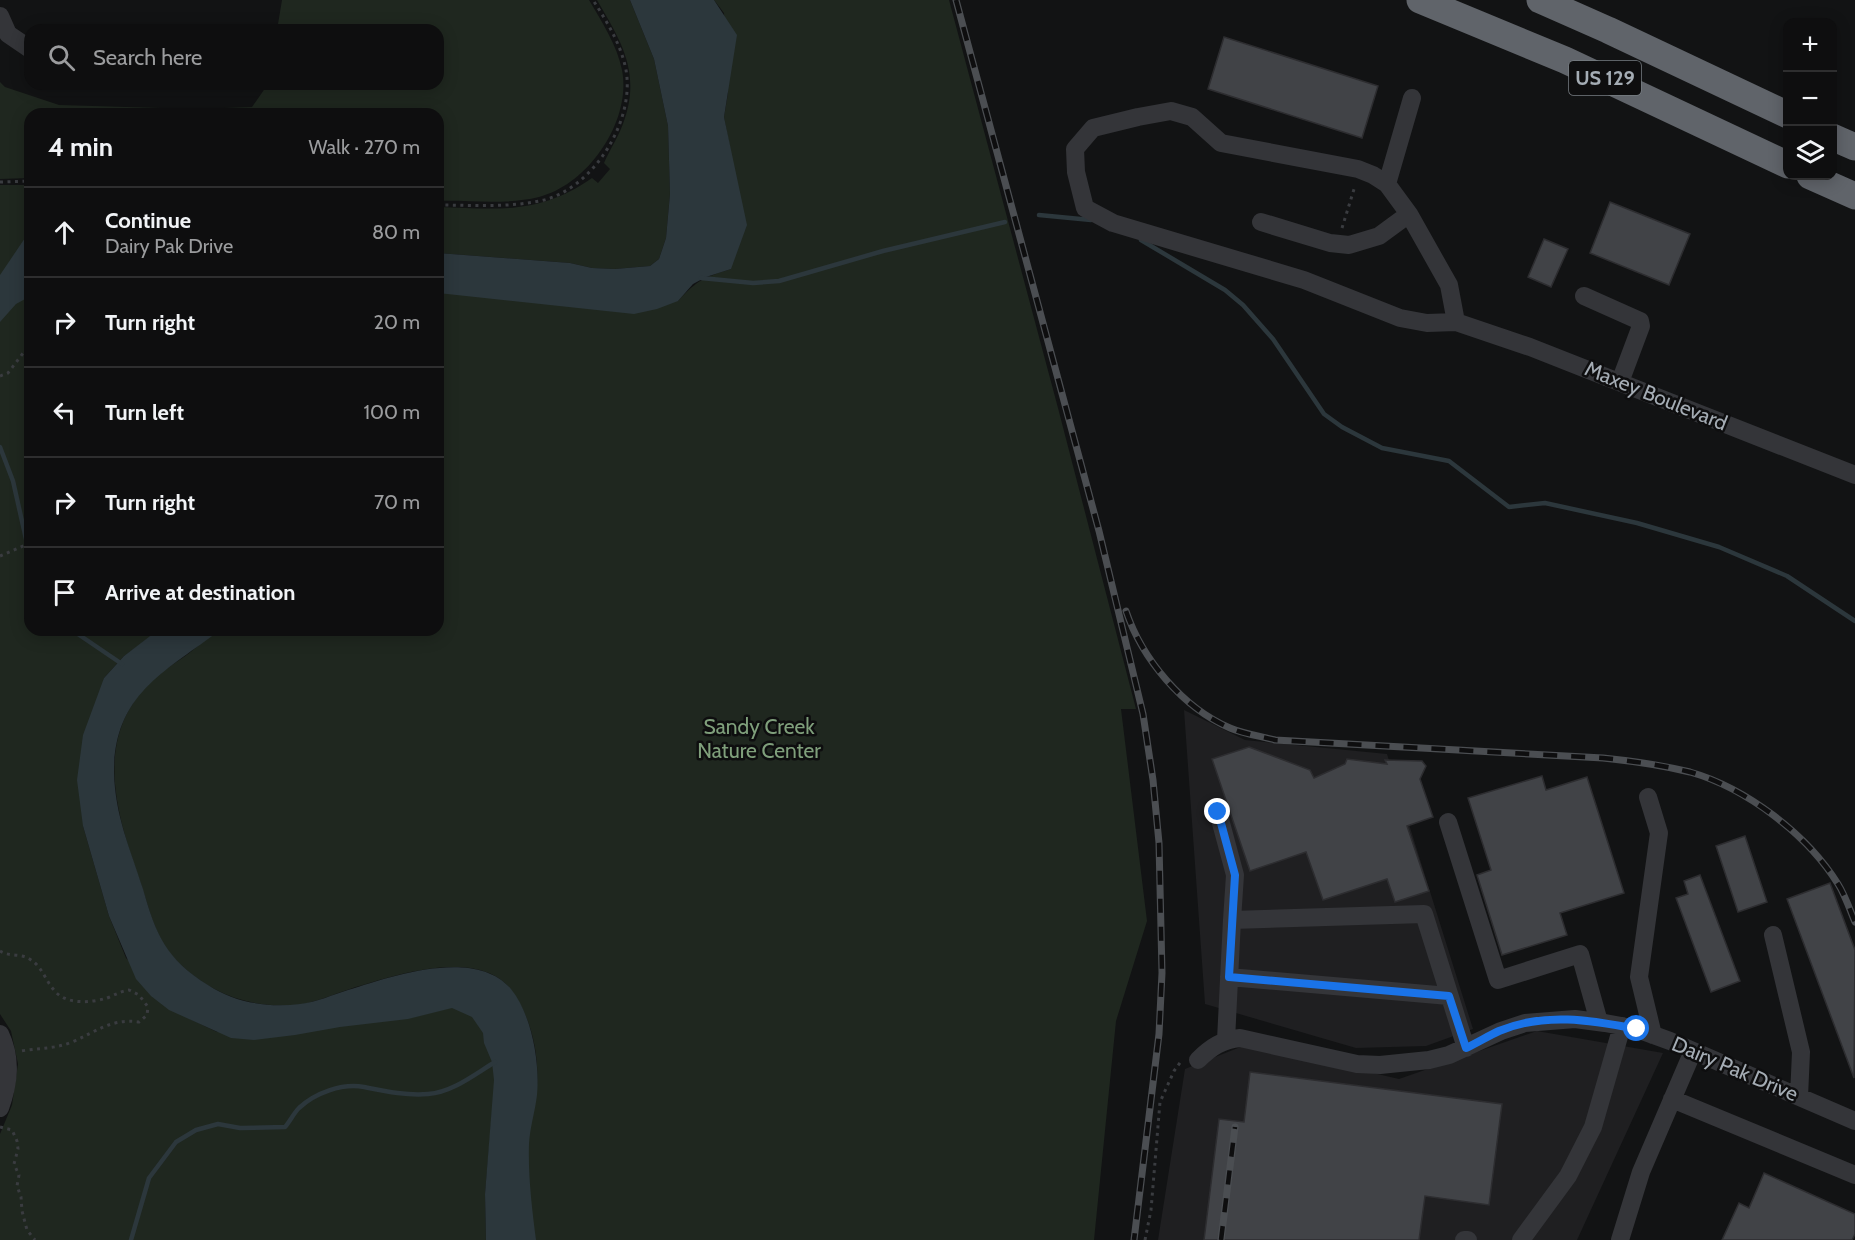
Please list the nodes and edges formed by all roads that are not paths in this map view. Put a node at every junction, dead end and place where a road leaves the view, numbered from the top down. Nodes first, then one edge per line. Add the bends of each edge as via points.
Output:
1 (1420, 0) edge
2 (1540, 0) edge
3 (0, 16) edge
4 (24, 45) edge
5 (1412, 98) dead end
6 (1783, 113) edge
7 (1837, 139) edge
8 (1855, 147) edge
9 (1783, 163) edge
10 (1819, 180) edge
11 (1387, 184) junction
12 (1855, 196) edge
13 (1409, 214) junction
14 (1261, 222) dead end
15 (1584, 296) dead end
16 (1456, 321) junction
17 (1620, 382) junction
18 (1855, 474) edge
19 (1648, 797) dead end
20 (1218, 812) dead end
21 (1448, 822) dead end
22 (1232, 920) junction
23 (1773, 935) dead end
24 (1229, 977) junction
25 (1449, 996) junction
26 (1599, 1022) junction
27 (1622, 1026) junction
28 (0, 1034) edge
29 (1653, 1035) junction
30 (1226, 1040) junction
31 (1466, 1048) junction
32 (1693, 1051) junction
33 (1198, 1060) road end
34 (1799, 1097) junction
35 (1672, 1099) junction
36 (0, 1108) edge
37 (1855, 1121) edge
38 (1855, 1175) edge
39 (1521, 1240) edge
40 (1620, 1240) edge

1 - 9 highway, US 129 via 1565,60
2 - 6 highway, US 129
3 - 4 street via 8,34
5 - 11 street
7 - 8 highway
10 - 12 highway
11 - 13 street
11 - 16 street via 1360,170 1221,143 1192,117 1171,111 1093,128 1076,149 1076,172 1085,208 1113,223 1304,280 1400,318 1428,323
13 - 14 street via 1379,236 1349,245
13 - 16 street via 1449,285
15 - 17 street via 1640,321
16 - 17 street, Maxey Boulevard
17 - 18 street, Maxey Boulevard
19 - 29 street via 1659,833 1639,977
20 - 22 street via 1235,875
21 - 26 street via 1498,980 1580,954
22 - 24 street
22 - 25 street via 1424,914
23 - 34 street via 1801,1052
24 - 25 street
24 - 30 street
25 - 31 street
26 - 27 street, Dairy Pak Drive
26 - 31 street, Dairy Pak Drive via 1575,1019 1525,1023
27 - 29 street, Dairy Pak Drive
27 - 39 street via 1593,1127 1568,1176
28 - 36 street via 9,1068
29 - 32 street, Dairy Pak Drive
30 - 31 street, Dairy Pak Drive via 1240,1038 1357,1064 1380,1065 1429,1060
30 - 33 street
32 - 34 street, Dairy Pak Drive
32 - 35 street
34 - 37 street, Dairy Pak Drive
35 - 38 street
35 - 40 street via 1641,1172

